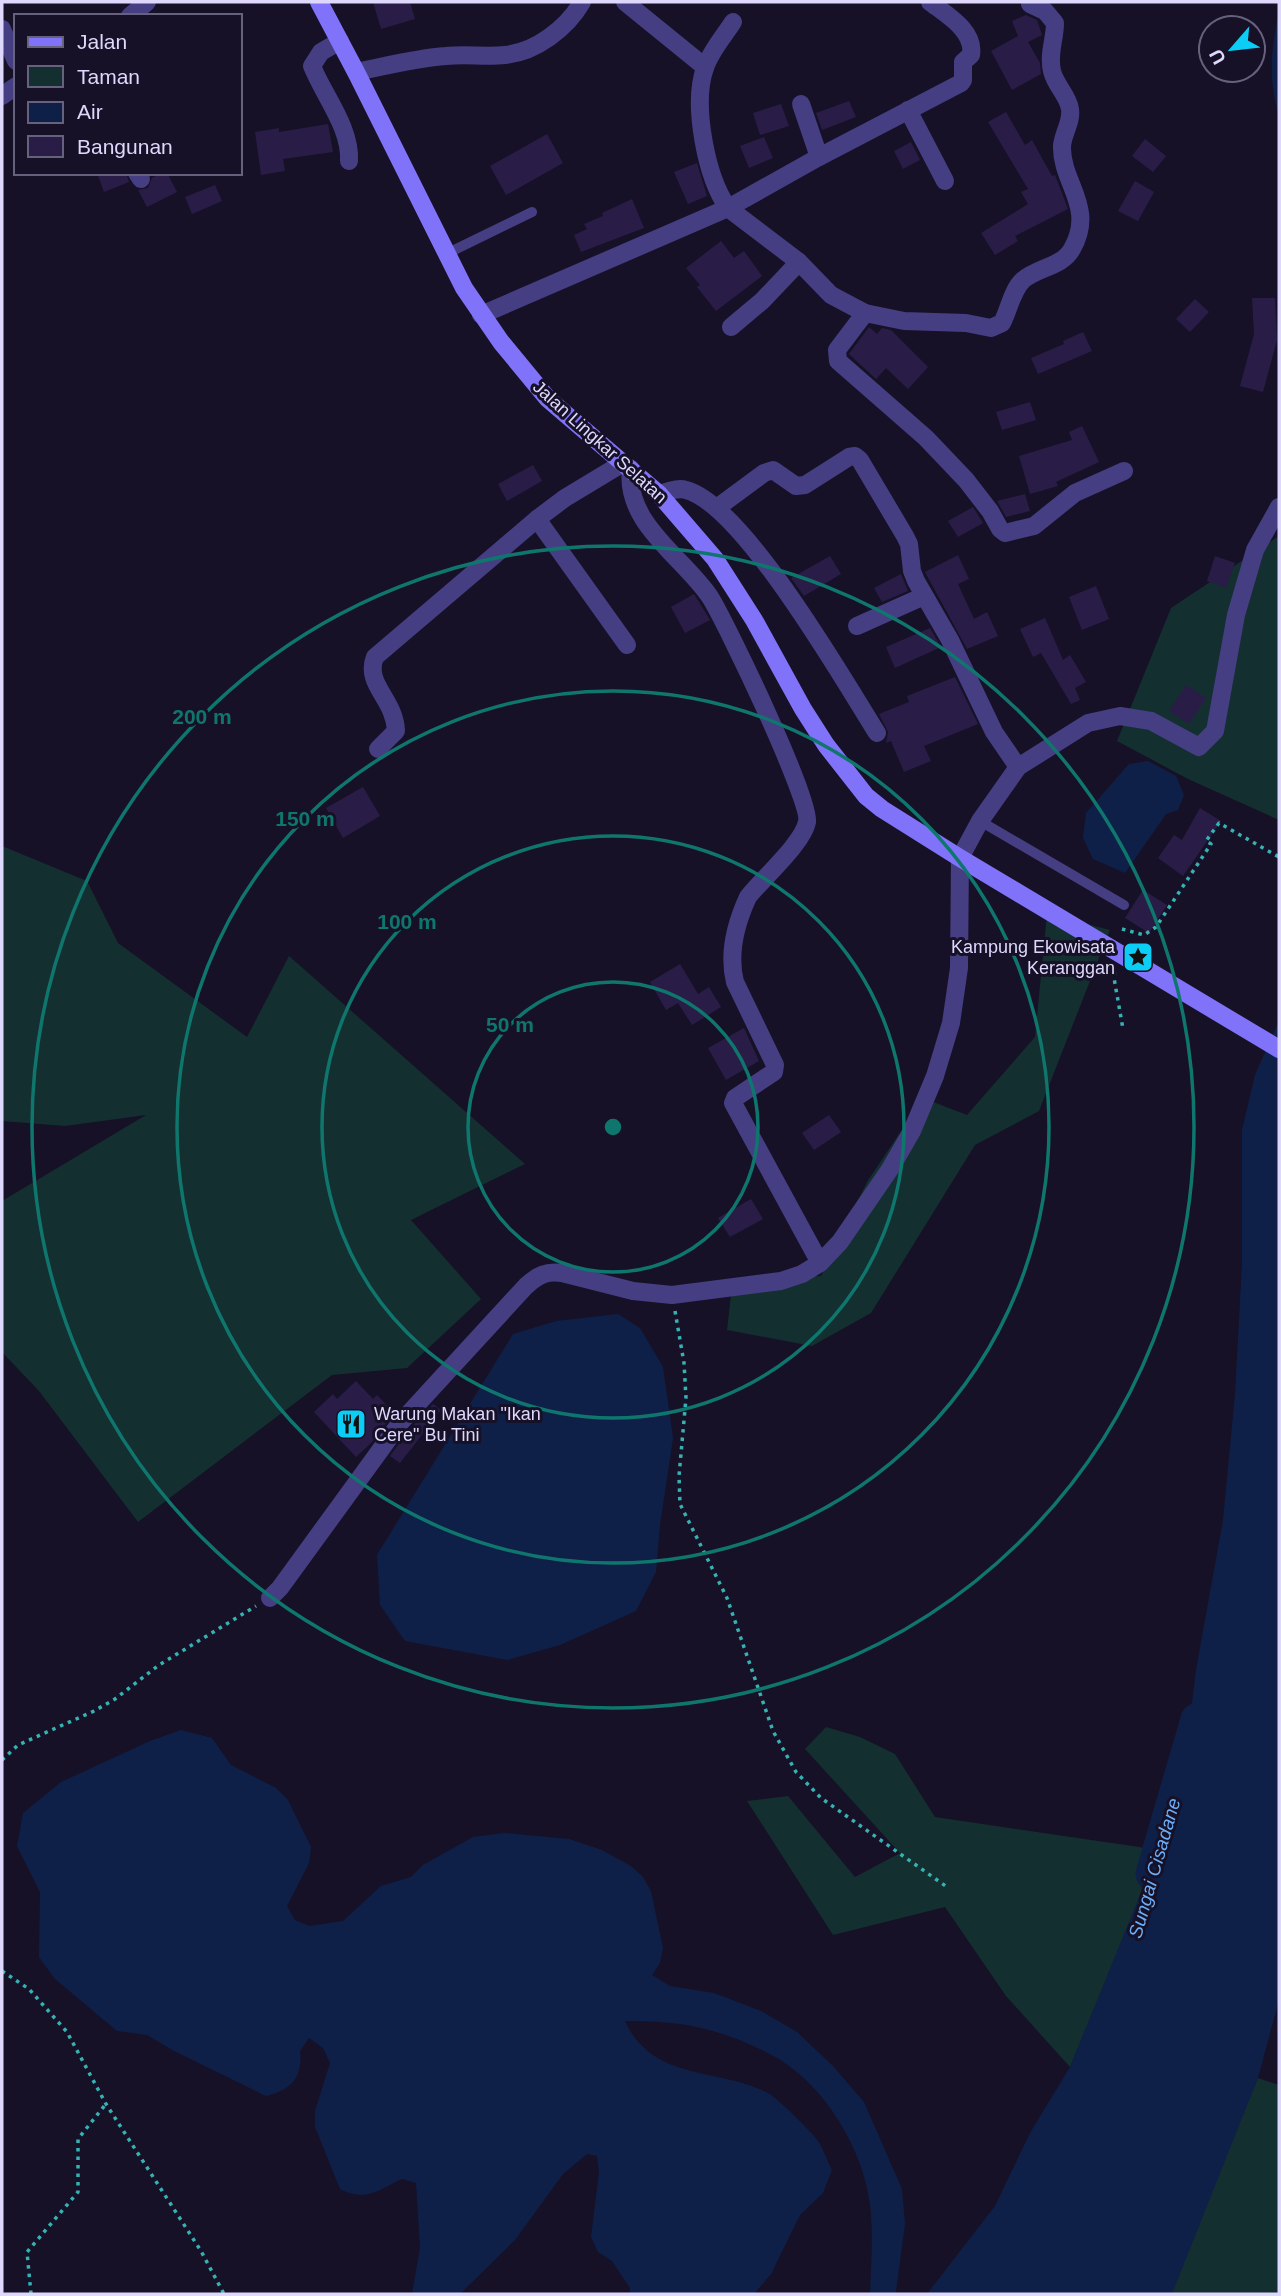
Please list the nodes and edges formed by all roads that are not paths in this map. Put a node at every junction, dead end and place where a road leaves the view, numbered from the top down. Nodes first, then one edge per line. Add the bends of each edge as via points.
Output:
1 (147, 2) edge
2 (319, 2) edge
3 (582, 2) edge
4 (625, 2) edge
5 (930, 2) edge
6 (1030, 4) dead end
7 (132, 14) edge
8 (733, 22) dead end
9 (2, 29) edge
10 (340, 41) junction
11 (14, 56) edge
12 (705, 67) junction
13 (356, 72) junction
14 (800, 104) dead end
15 (908, 110) junction
16 (818, 157) junction
17 (349, 161) dead end
18 (945, 181) dead end
19 (728, 208) junction
20 (532, 212) dead end
21 (446, 254) junction
22 (799, 262) junction
23 (865, 313) junction
24 (481, 315) junction
25 (731, 327) dead end
26 (627, 466) junction
27 (1124, 471) dead end
28 (659, 494) junction
29 (718, 507) junction
30 (1279, 507) edge
31 (537, 519) junction
32 (924, 596) junction
33 (857, 626) dead end
34 (627, 645) dead end
35 (877, 733) dead end
36 (378, 749) dead end
37 (1018, 766) junction
38 (980, 821) junction
39 (960, 858) junction
40 (1124, 905) dead end
41 (1279, 1049) edge
42 (820, 1263) junction
43 (270, 1598) road end

1 - 7 street
2 - 10 main road, Jalan Lingkar Selatan
3 - 13 street via 549,38 530,49 507,55 445,56
4 - 12 street
5 - 15 street via 963,29 971,41 971,55 964,62 961,83
6 - 23 street via 1045,11 1055,23 1052,71 1070,109 1062,146 1080,212 1079,235 1071,252 1023,280 1002,323 991,328
8 - 12 street
9 - 11 street
10 - 13 main road, Jalan Lingkar Selatan
10 - 17 street via 321,52 312,66 346,136
12 - 19 street via 702,126 712,175
13 - 21 main road, Jalan Lingkar Selatan
14 - 16 street
15 - 16 street
15 - 18 street
16 - 19 street
19 - 22 street
19 - 24 street
20 - 21 lane
21 - 24 main road, Jalan Lingkar Selatan
22 - 23 street via 831,295
22 - 25 street
23 - 27 street via 837,350 838,361 926,438 966,480 1005,533 1034,526 1075,493
24 - 26 main road, Jalan Lingkar Selatan via 548,399
26 - 28 main road, Jalan Lingkar Selatan
26 - 31 street via 565,498
26 - 42 street via 645,522 707,593 725,621 808,818 790,850 743,908 731,957 735,982 775,1066 774,1072 733,1103
28 - 29 street via 688,490
28 - 39 main road, Jalan Lingkar Selatan via 715,559 803,709 852,781 882,809
29 - 32 street via 764,473 773,470 796,486 804,485 855,456 909,544 912,571
29 - 35 street via 772,571
30 - 37 street via 1255,550 1236,615 1215,731 1199,747 1151,721 1120,716 1088,723
31 - 34 street
31 - 36 street via 375,657 371,667 374,681 396,719 396,731
32 - 33 street
32 - 37 street via 994,732
37 - 38 street
38 - 39 street
38 - 40 lane
39 - 41 main road, Jalan Lingkar Selatan
39 - 42 street via 959,968 951,1023 936,1076 890,1169
42 - 43 street via 780,1281 672,1295 633,1291 562,1273 539,1275 400,1423

